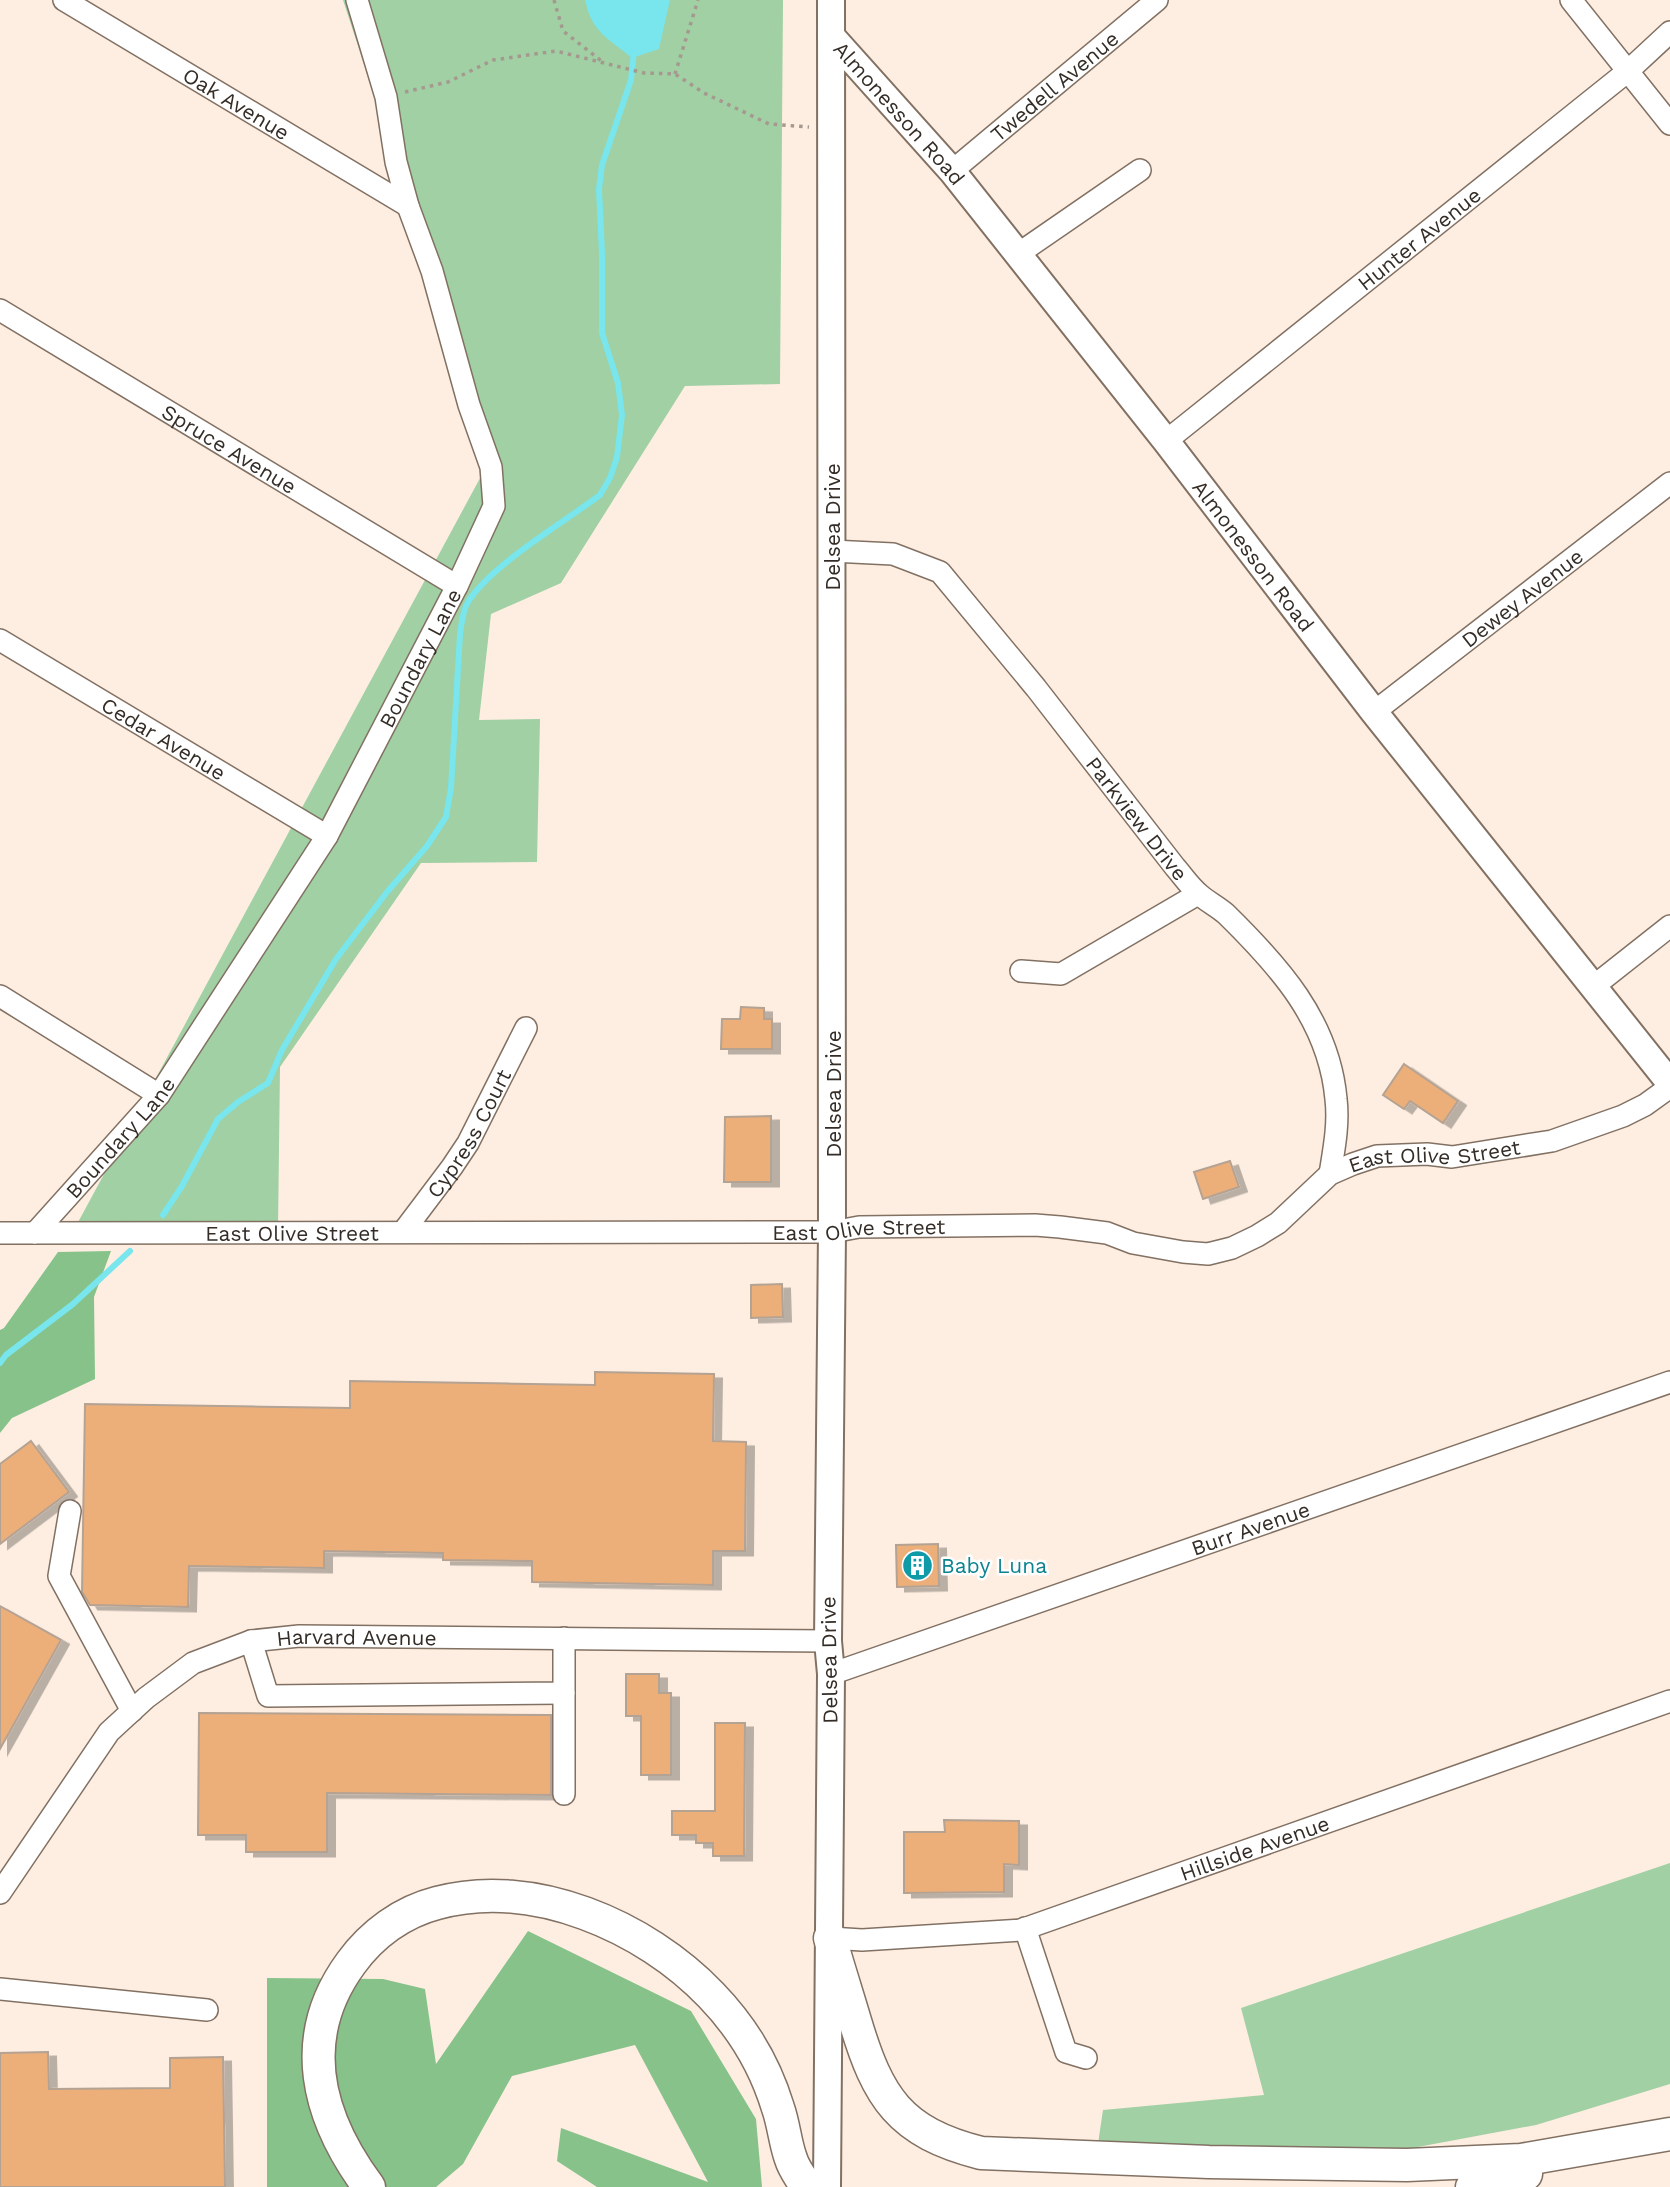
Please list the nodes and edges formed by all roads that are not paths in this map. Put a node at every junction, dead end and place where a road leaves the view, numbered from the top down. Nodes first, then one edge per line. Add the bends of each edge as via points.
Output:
1 (64, 0) edge
2 (357, 0) edge
3 (831, 0) edge
4 (1157, 0) edge
5 (1571, 0) edge
6 (1670, 32) edge
7 (831, 36) junction
8 (1628, 71) junction
9 (1670, 124) edge
10 (1140, 170) dead end
11 (952, 171) junction
12 (408, 206) junction
13 (1018, 254) junction
14 (0, 310) edge
15 (1166, 441) junction
16 (1670, 483) edge
17 (832, 551) junction
18 (457, 586) junction
19 (0, 640) edge
20 (1374, 712) junction
21 (327, 836) junction
22 (1198, 894) junction
23 (1670, 926) edge
24 (1021, 971) dead end
25 (1594, 986) junction
26 (0, 996) edge
27 (527, 1028) dead end
28 (1670, 1085) edge
29 (159, 1096) junction
30 (1330, 1174) junction
31 (402, 1232) junction
32 (832, 1232) junction
33 (0, 1233) edge
34 (35, 1233) junction
35 (1670, 1382) edge
36 (70, 1511) dead end
37 (564, 1638) junction
38 (251, 1641) junction
39 (828, 1641) junction
40 (831, 1674) junction
41 (564, 1693) junction
42 (1670, 1701) edge
43 (132, 1711) junction
44 (564, 1794) dead end
45 (0, 1894) edge
46 (1025, 1928) junction
47 (830, 1938) junction
48 (0, 1989) edge
49 (207, 2010) dead end
50 (1086, 2058) dead end
51 (1670, 2136) edge
52 (369, 2187) edge
53 (807, 2187) edge
54 (827, 2187) edge
55 (1472, 2187) edge

1 - 12 street, Oak Avenue
2 - 12 street, Boundary Lane via 386,97
3 - 7 main road, Delsea Drive
4 - 11 street, Twedell Avenue
5 - 8 street
6 - 8 street, Hunter Avenue
7 - 11 main road, Almonesson Road
7 - 17 main road, Delsea Drive
8 - 9 street
8 - 15 street, Hunter Avenue
10 - 13 street
11 - 13 main road, Almonesson Road
12 - 18 street, Boundary Lane via 491,467 494,506
13 - 15 main road, Almonesson Road
14 - 18 street, Spruce Avenue
15 - 20 main road, Almonesson Road
16 - 20 street, Dewey Avenue
17 - 22 street, Parkview Drive via 893,554 940,572
17 - 32 main road, Delsea Drive
18 - 21 street, Boundary Lane
19 - 21 street, Cedar Avenue
20 - 25 main road, Almonesson Road
21 - 29 street, Boundary Lane
22 - 24 street via 1061,974
22 - 30 street, Parkview Drive via 1221,910 1275,964 1315,1027 1336,1099
23 - 25 street
25 - 28 main road, Almonesson Road
26 - 29 street
27 - 31 street, Cypress Court via 468,1143
28 - 30 street, East Olive Street via 1623,1116 1552,1141 1452,1157 1377,1156
29 - 34 street, Boundary Lane
30 - 32 street, East Olive Street via 1278,1223 1232,1248 1208,1254 1133,1242 1107,1233 1035,1225 859,1227
31 - 32 street, East Olive Street
31 - 34 street, East Olive Street
32 - 39 main road, Delsea Drive
33 - 34 street, East Olive Street
35 - 40 street, Burr Avenue
36 - 43 street via 59,1576
37 - 38 street, Harvard Avenue via 299,1636
37 - 39 street, Harvard Avenue
37 - 41 street
38 - 41 street via 268,1696
38 - 43 street, Harvard Avenue via 193,1663
39 - 40 main road, Delsea Drive
40 - 47 main road, Delsea Drive
41 - 44 street
42 - 46 street, Hillside Avenue
43 - 45 street, Harvard Avenue via 109,1732
46 - 47 street, Hillside Avenue via 862,1940
46 - 50 street via 1066,2052
47 - 51 highway via 868,2064 889,2102 934,2136 981,2153 1407,2165 1521,2160
47 - 54 main road, Delsea Drive
48 - 49 street
51 - 55 highway
52 - 53 highway via 340,2142 323,2093 318,2058 327,2004 363,1947 389,1924 437,1903 480,1897 524,1900 586,1914 629,1933 680,1965 733,2018 750,2043 778,2108 791,2161

